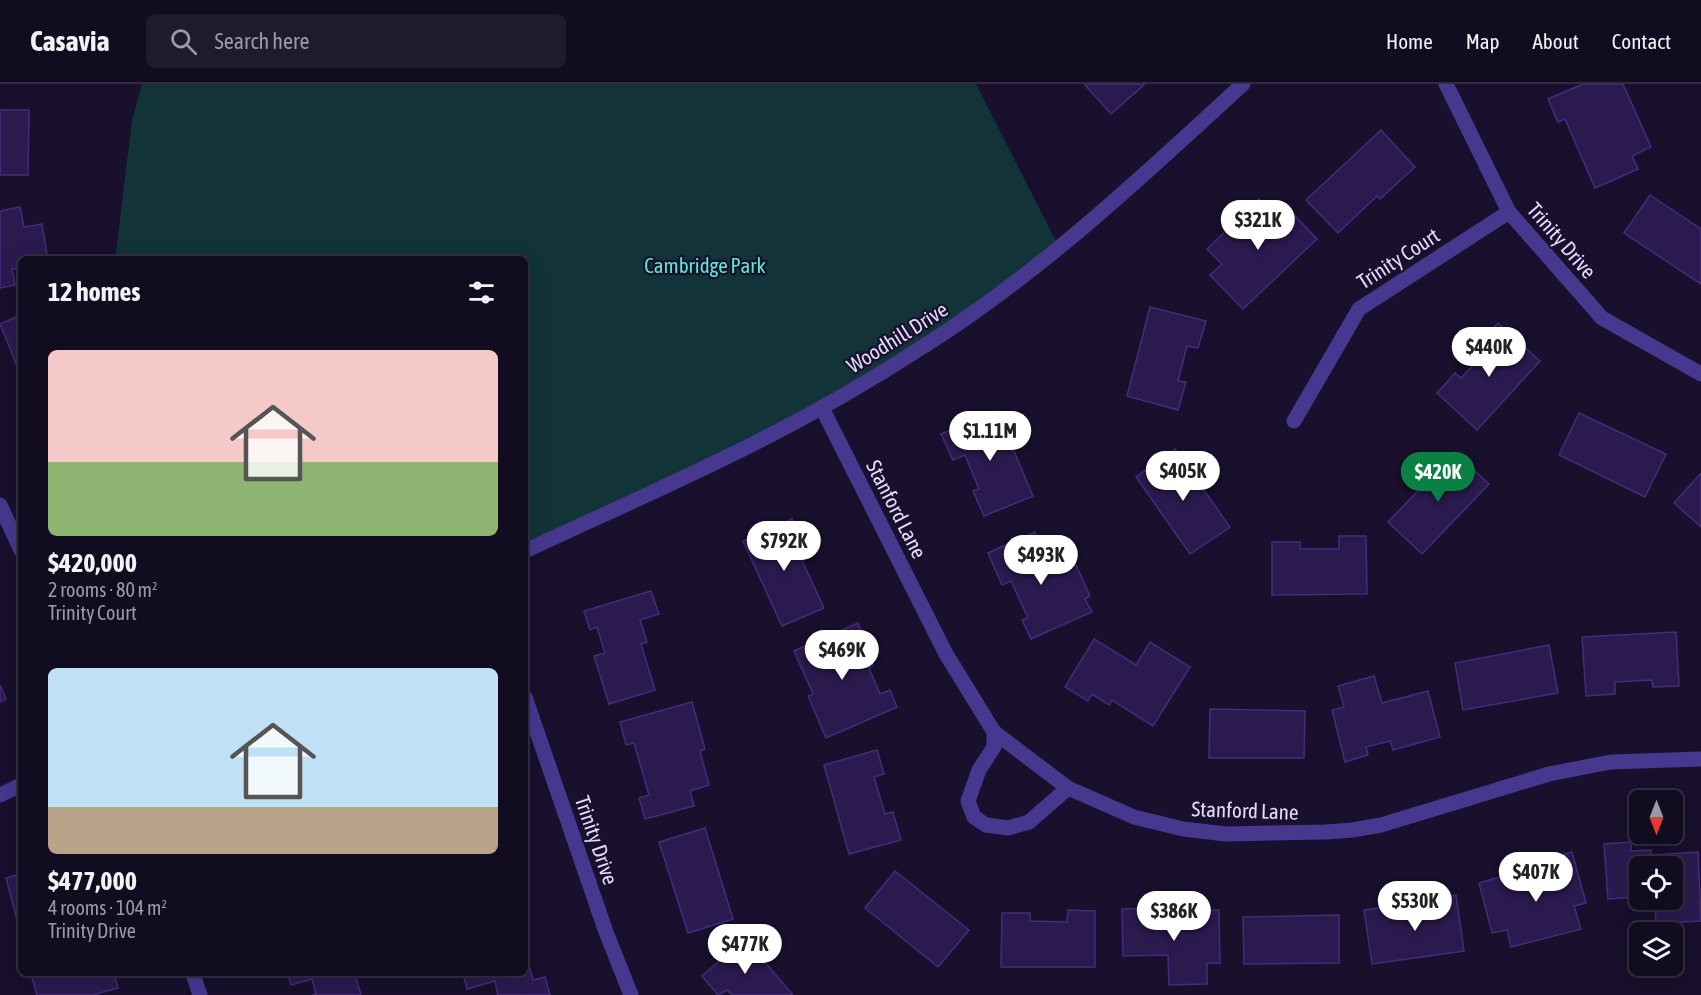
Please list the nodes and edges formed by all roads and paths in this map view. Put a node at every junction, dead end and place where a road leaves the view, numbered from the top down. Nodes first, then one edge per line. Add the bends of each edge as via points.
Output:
1 (1242, 84) edge
2 (1446, 84) edge
3 (1509, 212) junction
4 (1701, 374) edge
5 (822, 408) junction
6 (1294, 421) dead end
7 (0, 505) edge
8 (18, 544) edge
9 (528, 550) edge
10 (528, 706) edge
11 (994, 732) junction
12 (1701, 759) edge
13 (18, 786) edge
14 (1068, 788) junction
15 (0, 795) edge
16 (194, 976) edge
17 (200, 995) edge
18 (632, 995) edge

1 - 5 street, Woodhill Drive via 1138,180 1029,272 926,345
2 - 3 street, Trinity Drive
3 - 4 street, Trinity Drive via 1602,318
3 - 6 street, Trinity Court via 1359,309
5 - 9 street, Woodhill Drive
5 - 11 street, Stanford Lane via 946,654
7 - 8 street
10 - 18 street, Trinity Drive via 606,933
11 - 14 street, Stanford Lane
11 - 14 street via 994,747 979,770 968,801 974,817 986,825 1008,828 1029,822
12 - 14 street, Stanford Lane via 1611,762 1549,774 1381,825 1326,832 1226,834 1184,829 1134,817
13 - 15 street
16 - 17 street

